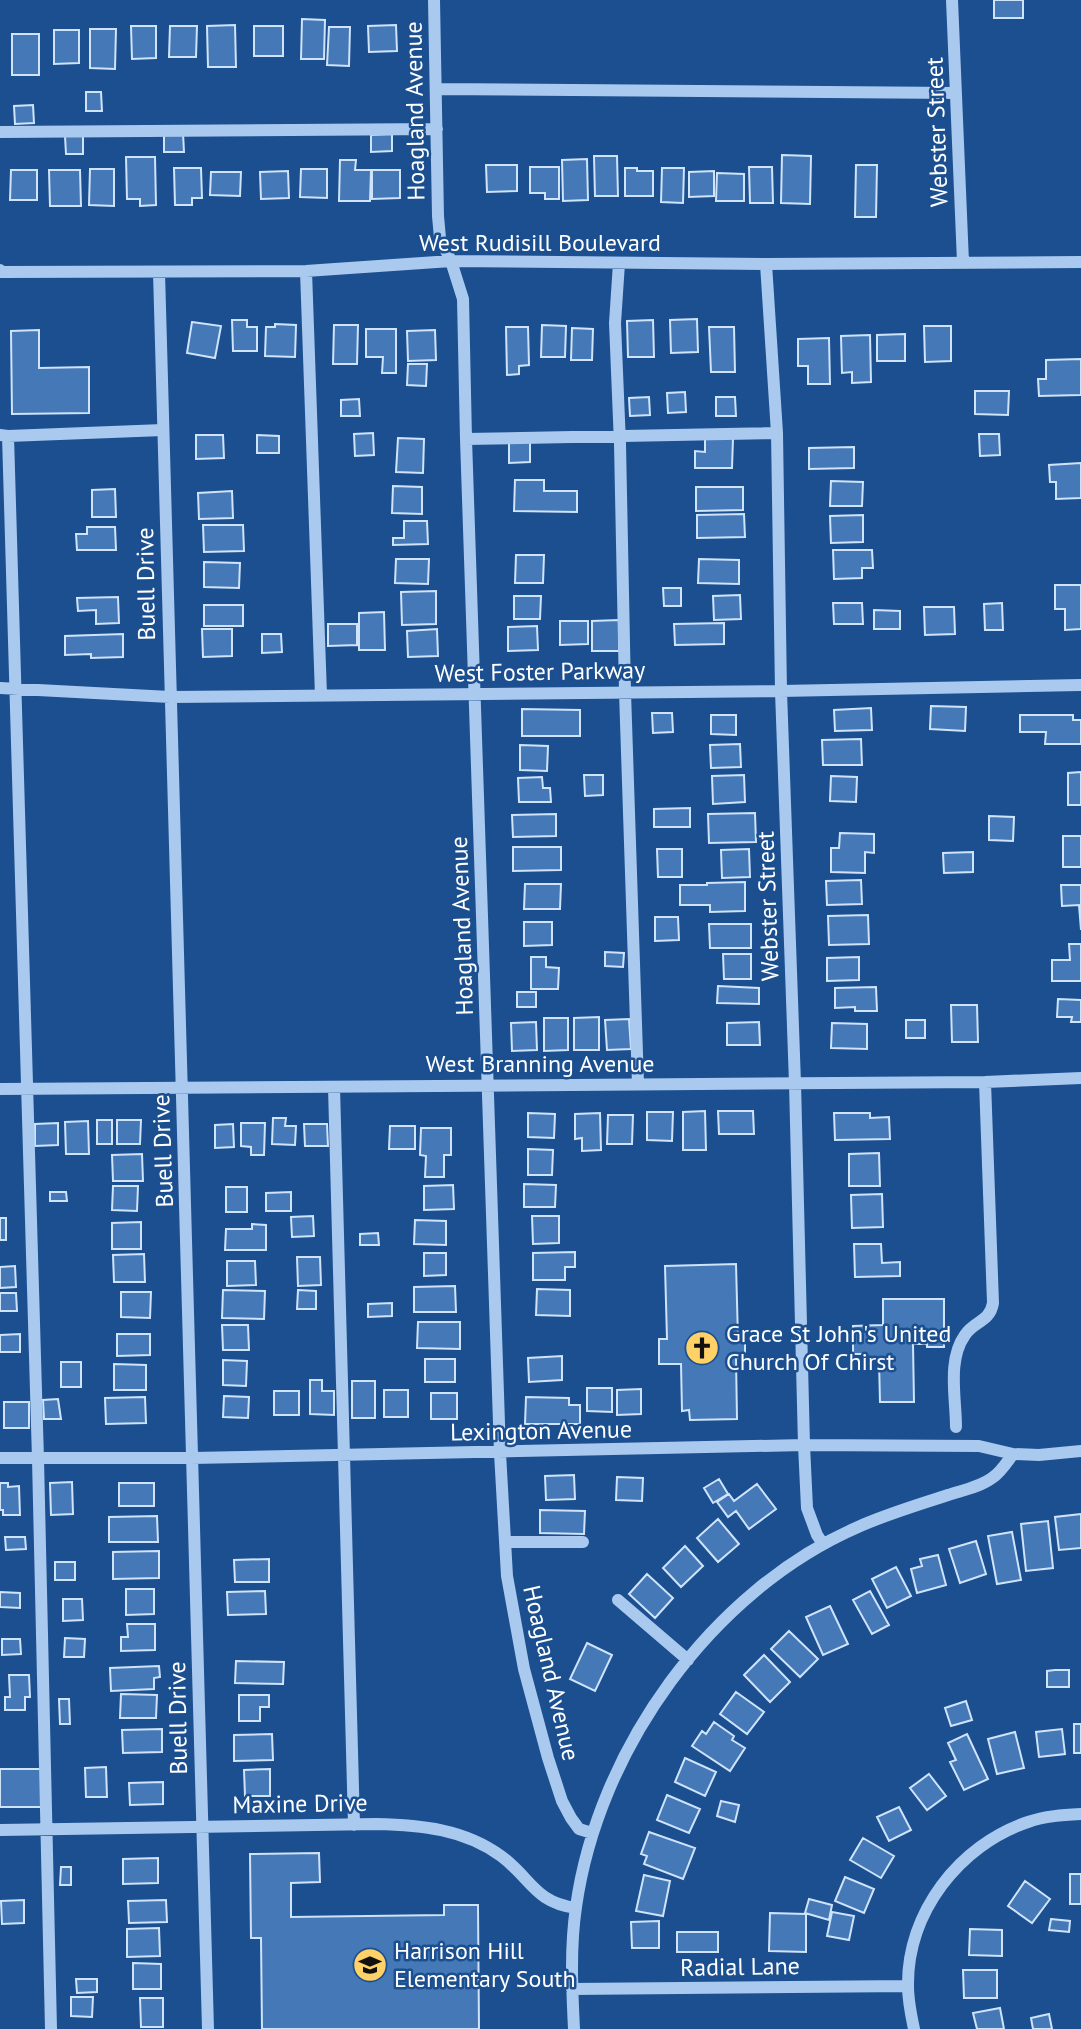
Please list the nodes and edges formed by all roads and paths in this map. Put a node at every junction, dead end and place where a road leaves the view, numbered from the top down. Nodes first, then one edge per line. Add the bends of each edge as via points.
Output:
1 (434, 0) edge
2 (952, 0) edge
3 (436, 89) junction
4 (956, 93) junction
5 (437, 129) junction
6 (0, 132) edge
7 (451, 261) junction
8 (963, 262) junction
9 (1081, 262) edge
10 (619, 263) junction
11 (766, 264) junction
12 (0, 271) edge
13 (306, 271) junction
14 (159, 272) junction
15 (163, 430) junction
16 (777, 433) junction
17 (4, 435) edge
18 (620, 438) junction
19 (466, 439) junction
20 (1081, 685) edge
21 (16, 687) junction
22 (0, 688) edge
23 (781, 691) junction
24 (625, 692) junction
25 (475, 694) junction
26 (321, 695) junction
27 (170, 697) junction
28 (1081, 1078) edge
29 (985, 1082) junction
30 (795, 1083) junction
31 (638, 1084) junction
32 (488, 1085) junction
33 (334, 1087) junction
34 (182, 1088) junction
35 (0, 1089) edge
36 (27, 1089) junction
37 (956, 1427) dead end
38 (804, 1445) junction
39 (1081, 1451) edge
40 (500, 1453) junction
41 (1013, 1454) junction
42 (345, 1456) junction
43 (0, 1458) edge
44 (192, 1458) junction
45 (38, 1459) junction
46 (505, 1542) junction
47 (583, 1542) dead end
48 (823, 1544) junction
49 (618, 1600) dead end
50 (688, 1660) junction
51 (1081, 1814) edge
52 (354, 1825) junction
53 (202, 1826) junction
54 (0, 1829) edge
55 (45, 1829) junction
56 (592, 1833) junction
57 (576, 1908) junction
58 (908, 1986) junction
59 (572, 1989) junction
60 (51, 2029) edge
61 (208, 2029) edge
62 (574, 2029) edge
63 (914, 2029) edge

1 - 3 street, Hoagland Avenue
2 - 4 street, Webster Street
3 - 4 street
3 - 5 street, Hoagland Avenue
4 - 8 street, Webster Street
5 - 6 street
5 - 7 street, Hoagland Avenue via 440,238
7 - 10 street, West Rudisill Boulevard
7 - 13 street, West Rudisill Boulevard
7 - 19 street, Hoagland Avenue via 463,299
8 - 9 street, West Rudisill Boulevard
8 - 11 street, West Rudisill Boulevard
10 - 11 street, West Rudisill Boulevard
10 - 18 street via 615,323
11 - 16 street, Webster Street
12 - 14 street, West Rudisill Boulevard
13 - 14 street, West Rudisill Boulevard
13 - 26 street
14 - 15 street, Buell Drive
15 - 17 street
15 - 27 street, Buell Drive
16 - 18 street
16 - 23 street, Webster Street
17 - 21 street
18 - 19 street
18 - 24 street
19 - 25 street, Hoagland Avenue
20 - 23 street, West Foster Parkway
21 - 22 street, West Foster Parkway
21 - 27 street, West Foster Parkway
21 - 36 street
23 - 24 street, West Foster Parkway
23 - 30 street, Webster Street
24 - 25 street, West Foster Parkway
24 - 31 street
25 - 26 street, West Foster Parkway
25 - 32 street, Hoagland Avenue
26 - 27 street, West Foster Parkway
27 - 34 street, Buell Drive
28 - 29 street, West Branning Avenue
29 - 30 street, West Branning Avenue
29 - 37 street via 993,1303 989,1315 965,1335 955,1361
30 - 31 street, West Branning Avenue
30 - 38 street, Webster Street
31 - 32 street, West Branning Avenue
32 - 33 street, West Branning Avenue
32 - 40 street, Hoagland Avenue
33 - 34 street, West Branning Avenue
33 - 42 street
34 - 36 street, West Branning Avenue
34 - 44 street, Buell Drive
35 - 36 street, West Branning Avenue
36 - 45 street
38 - 40 street, Lexington Avenue
38 - 41 street, Lexington Avenue via 979,1446
38 - 48 street, Webster Street via 807,1508
39 - 41 street, Lexington Avenue
40 - 42 street, Lexington Avenue
40 - 46 street, Hoagland Avenue
41 - 48 street via 992,1478 977,1486 880,1518
42 - 44 street, Lexington Avenue
42 - 52 street
43 - 45 street, Lexington Avenue
44 - 45 street, Lexington Avenue
44 - 53 street, Buell Drive
45 - 55 street
46 - 47 street
46 - 56 street, Hoagland Avenue via 524,1669 548,1758 571,1818 579,1829
48 - 50 street via 733,1611
49 - 50 street
50 - 56 street via 638,1729
51 - 58 street via 1027,1822 981,1845 958,1865 925,1911 915,1937
52 - 53 street, Maxine Drive
52 - 57 street, Maxine Drive via 411,1825 458,1834 504,1858 547,1900
53 - 55 street, Maxine Drive
53 - 61 street, Buell Drive
54 - 55 street, Maxine Drive
55 - 60 street
56 - 57 street
57 - 59 street
58 - 59 street, Radial Lane
58 - 63 street
59 - 62 street

